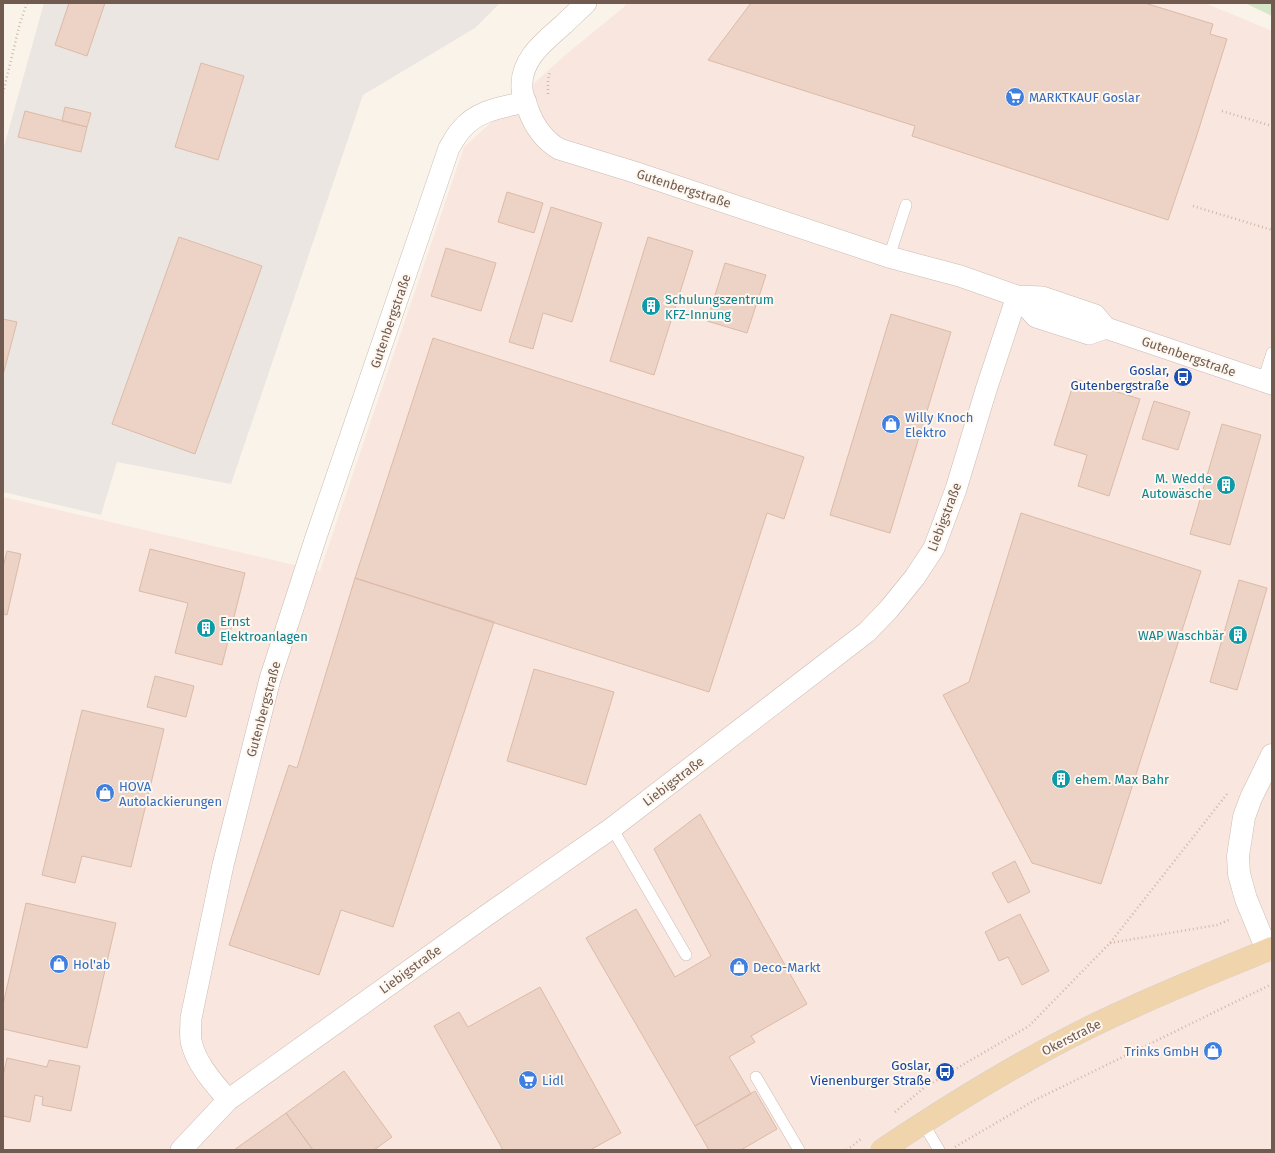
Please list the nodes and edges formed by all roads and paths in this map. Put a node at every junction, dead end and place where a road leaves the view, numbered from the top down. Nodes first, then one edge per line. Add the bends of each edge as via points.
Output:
1 (27, 3) edge
2 (586, 3) edge
3 (552, 65) dead end
4 (3, 93) edge
5 (548, 95) dead end
6 (526, 102) junction
7 (1222, 111) dead end
8 (1272, 126) edge
9 (906, 205) dead end
10 (1193, 206) dead end
11 (1272, 230) edge
12 (889, 257) junction
13 (1017, 296) junction
14 (1272, 353) edge
15 (1268, 383) edge
16 (1272, 755) edge
17 (1230, 790) dead end
18 (612, 828) junction
19 (1240, 839) junction
20 (1251, 910) junction
21 (1272, 926) edge
22 (1110, 943) junction
23 (1269, 949) edge
24 (686, 955) dead end
25 (1272, 984) edge
26 (756, 1077) dead end
27 (228, 1100) junction
28 (889, 1116) dead end
29 (923, 1123) junction
30 (865, 1136) dead end
31 (181, 1150) edge
32 (799, 1150) edge
33 (847, 1150) edge
34 (882, 1150) edge
35 (940, 1150) edge
36 (950, 1150) edge

1 - 4 path
2 - 6 street via 541,44 530,58 522,89
3 - 5 path
6 - 12 street, Gutenbergstraße via 532,119 542,135 559,149
6 - 27 street, Gutenbergstraße via 491,110 474,118 461,130 449,148 270,679 223,865 191,1018 191,1040 197,1058
7 - 8 path
9 - 12 lane
10 - 11 path
12 - 13 street, Gutenbergstraße via 960,276
13 - 15 street, Gutenbergstraße via 1042,297 1096,315 1106,328
13 - 18 street, Liebigstraße via 956,489 934,548 914,577 867,632
14 - 15 lane
16 - 19 main road via 1244,816
17 - 22 path
18 - 24 lane
18 - 27 street, Liebigstraße
19 - 20 main road via 1239,874
19 - 21 main road
20 - 22 path via 1217,926
20 - 23 main road
22 - 28 path via 1029,1026 925,1087
23 - 29 main road, Okerstraße via 1085,1029 968,1093
25 - 36 path via 1035,1100
26 - 32 lane
27 - 31 street, Liebigstraße
29 - 34 main road, Okerstraße
29 - 35 lane
30 - 33 path

